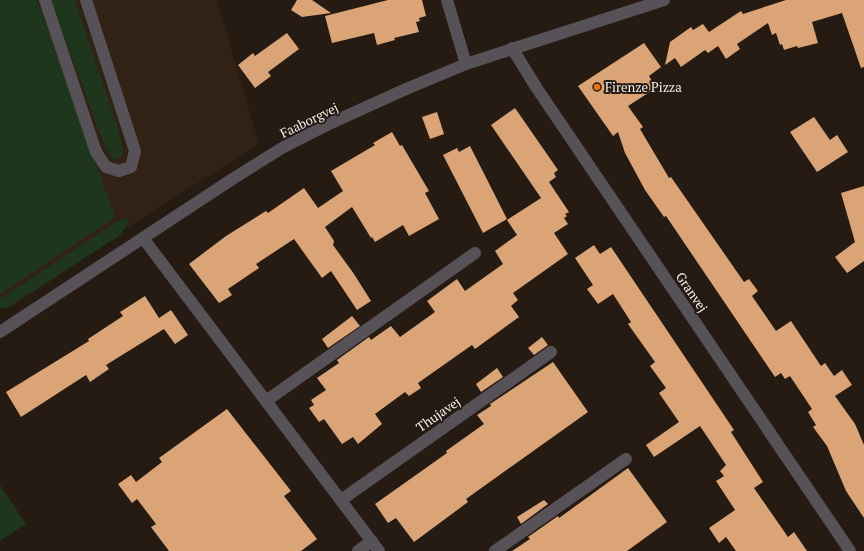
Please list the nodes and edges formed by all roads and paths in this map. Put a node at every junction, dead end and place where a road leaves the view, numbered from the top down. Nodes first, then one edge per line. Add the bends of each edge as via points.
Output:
1 (45, 0) edge
2 (86, 0) edge
3 (447, 0) edge
4 (664, 0) edge
5 (512, 48) junction
6 (466, 64) junction
7 (143, 238) junction
8 (475, 253) dead end
9 (0, 332) edge
10 (551, 352) dead end
11 (266, 401) junction
12 (626, 459) dead end
13 (341, 500) junction
14 (372, 541) junction
15 (358, 551) edge
16 (379, 551) edge
17 (496, 551) edge
18 (850, 551) edge

1 - 2 street via 96,152 106,167 119,171 131,167 135,151
3 - 6 street
4 - 5 street, Faaborgvej
5 - 6 street, Faaborgvej
5 - 18 street, Granvej
6 - 7 street, Faaborgvej via 282,148
7 - 9 street, Faaborgvej
7 - 11 street
8 - 11 street
10 - 13 street, Thujavej
11 - 13 street
12 - 17 street
13 - 14 street
14 - 15 street
14 - 16 street

